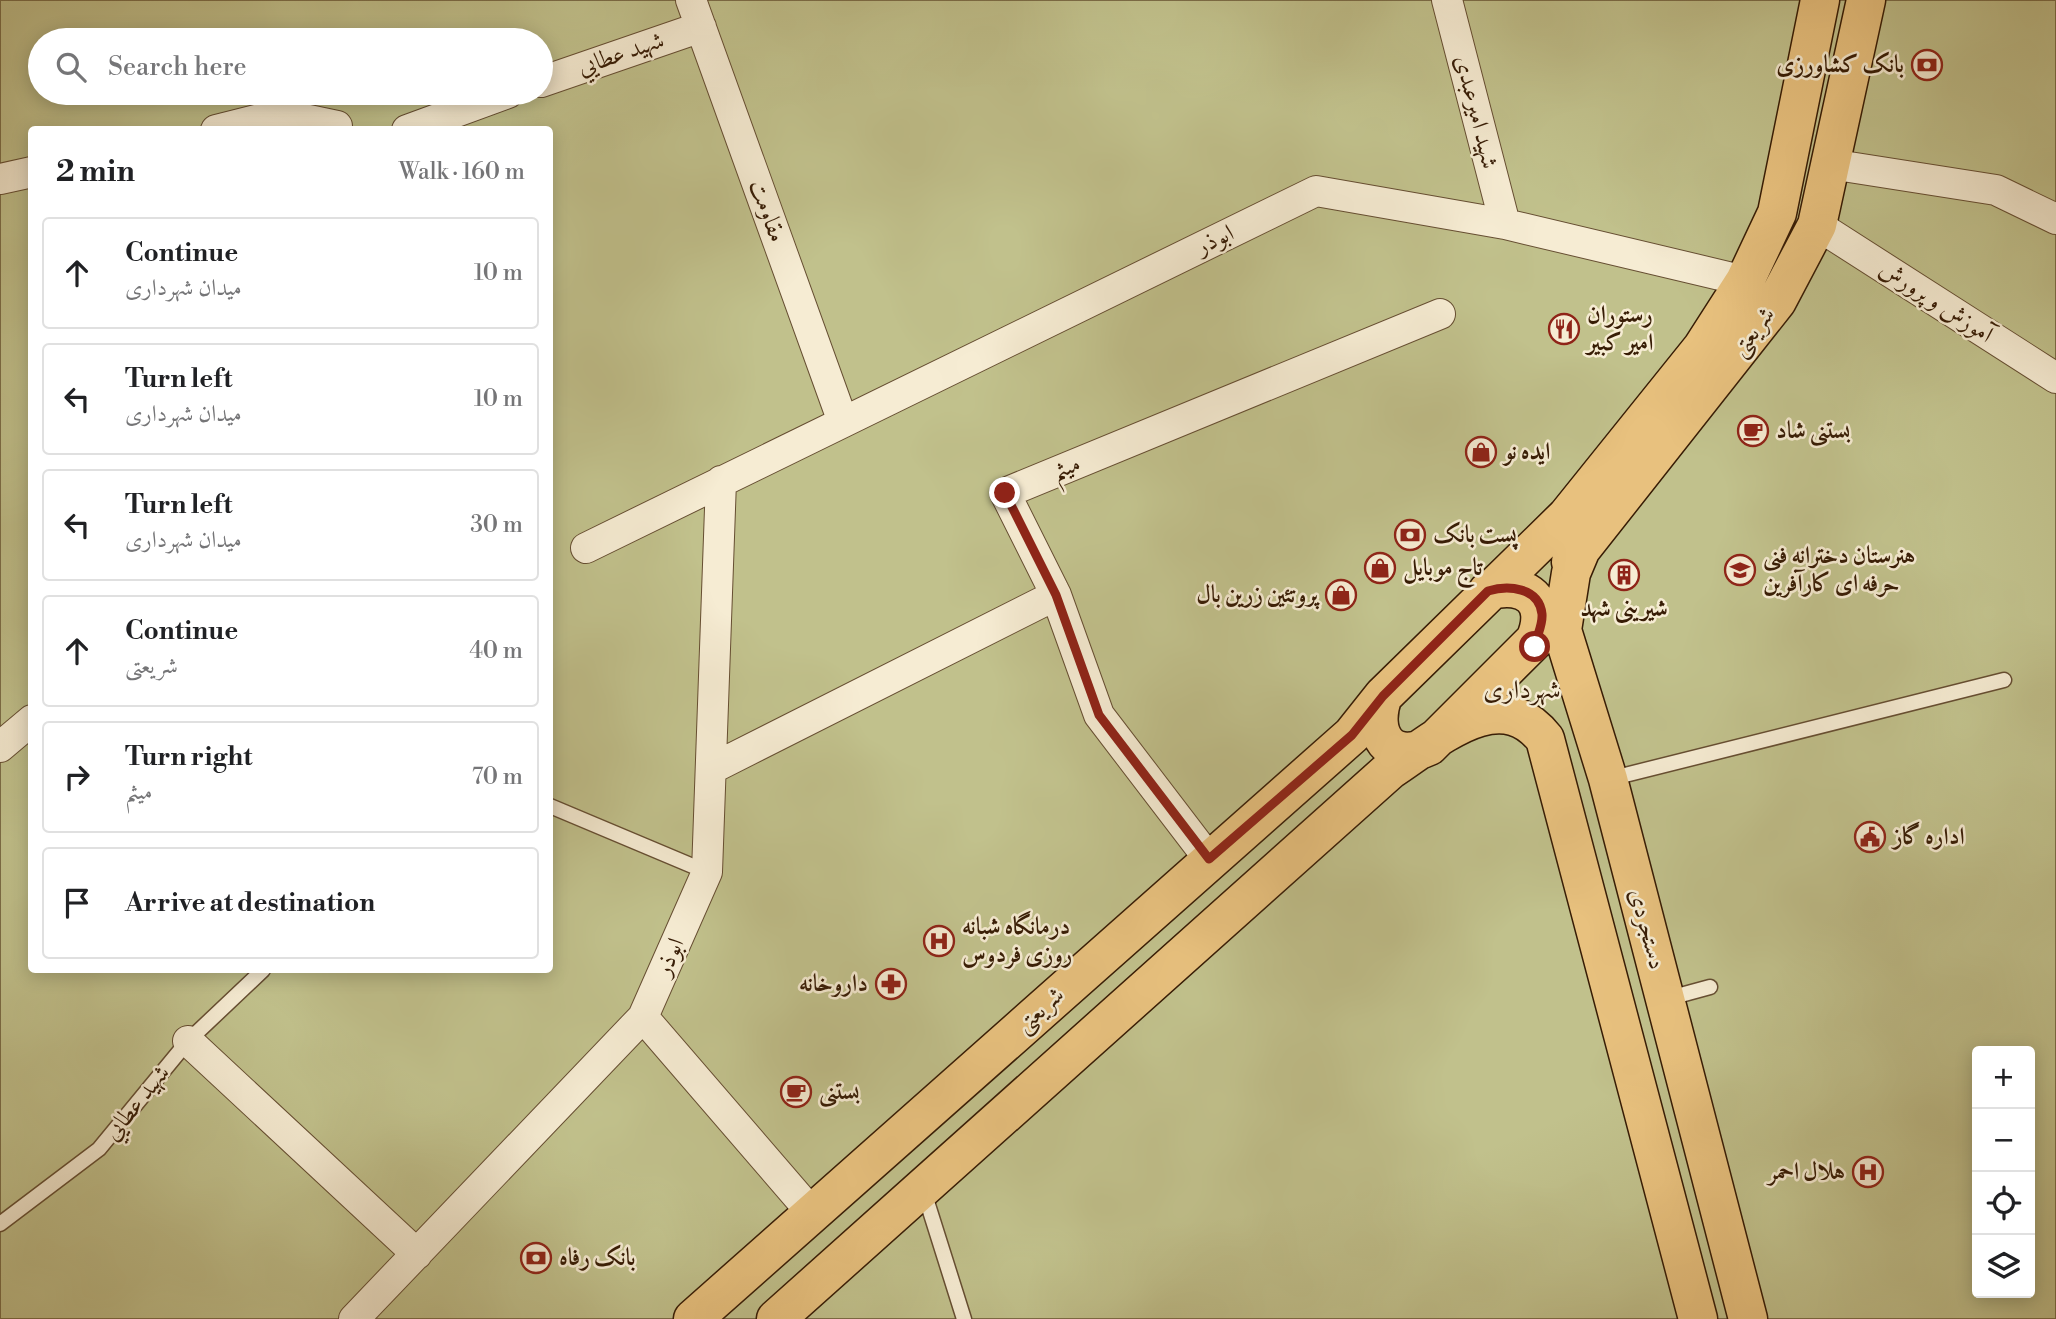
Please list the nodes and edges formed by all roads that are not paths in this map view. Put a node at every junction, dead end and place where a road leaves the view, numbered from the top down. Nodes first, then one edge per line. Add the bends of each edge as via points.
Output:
1 (1447, 0) edge
2 (1820, 0) edge
3 (1866, 0) edge
4 (696, 14) edge
5 (553, 77) edge
6 (475, 105) edge
7 (232, 126) edge
8 (337, 126) edge
9 (418, 126) edge
10 (1830, 164) junction
11 (28, 173) edge
12 (0, 179) edge
13 (2056, 219) edge
14 (1505, 224) junction
15 (1817, 225) junction
16 (1745, 281) junction
17 (1440, 314) dead end
18 (2056, 378) edge
19 (843, 422) junction
20 (721, 481) junction
21 (1584, 542) junction
22 (586, 548) dead end
23 (1488, 591) junction
24 (1056, 595) junction
25 (1539, 628) junction
26 (2004, 680) dead end
27 (1581, 691) junction
28 (1383, 696) junction
29 (28, 723) edge
30 (1429, 746) junction
31 (0, 747) edge
32 (711, 769) junction
33 (1608, 779) junction
34 (1561, 798) junction
35 (553, 807) edge
36 (1209, 859) junction
37 (707, 873) junction
38 (260, 973) edge
39 (1710, 988) dead end
40 (1665, 999) junction
41 (643, 1017) junction
42 (188, 1041) junction
43 (923, 1188) junction
44 (812, 1213) junction
45 (0, 1224) edge
46 (417, 1254) junction
47 (354, 1319) edge
48 (693, 1319) edge
49 (776, 1319) edge
50 (964, 1319) edge
51 (1698, 1319) edge
52 (1748, 1319) edge

1 - 14 street, شهید امیرعبدی
2 - 16 main road, شریعتی via 1777,213
3 - 10 main road, شریعتی
4 - 5 street, شهيد عطايي
4 - 19 street, مقاومت
6 - 9 street
7 - 8 street via 281,114
10 - 13 street via 1996,190
10 - 15 main road, شریعتی
11 - 12 street
14 - 16 street, ابوذر
14 - 19 street, ابوذر via 1316,191
15 - 18 street, آموزش و پرورش
15 - 21 main road, شریعتی via 1777,301
16 - 23 main road, شریعتی via 1702,348 1567,516
17 - 24 street, میثم via 1005,493
19 - 20 street, ابوذر
20 - 22 street, ابوذر
20 - 32 street, ابوذر
21 - 25 main road, شریعتی via 1559,580
21 - 27 main road, دستجردی via 1571,573 1562,630
23 - 25 main road via 1519,589 1535,600
23 - 28 main road, شریعتی
24 - 32 street
24 - 36 street, میثم via 1099,715
25 - 27 main road via 1536,653 1568,673
25 - 30 main road, شریعتی
26 - 33 lane
27 - 33 main road, دستجردی
28 - 30 main road via 1377,729 1388,745 1412,754
28 - 36 main road, شریعتی via 1352,735
29 - 31 street
30 - 34 main road, دستجردی via 1474,718 1501,714 1526,720 1545,739
30 - 43 main road via 1390,770
32 - 37 street, ابوذر
33 - 34 main road via 1592,762 1571,763
33 - 40 main road, دستجردی
34 - 51 main road, دستجردی
35 - 37 lane
36 - 44 main road, شریعتی
37 - 41 street, ابوذر
38 - 42 lane, شهيد عطايي
39 - 40 lane
40 - 52 main road, دستجردی
41 - 44 street
41 - 46 street, ابوذر
42 - 45 lane, شهيد عطايي via 100,1149
42 - 46 street
43 - 49 main road
43 - 50 lane
44 - 48 main road, شریعتی
46 - 47 street, ابوذر

